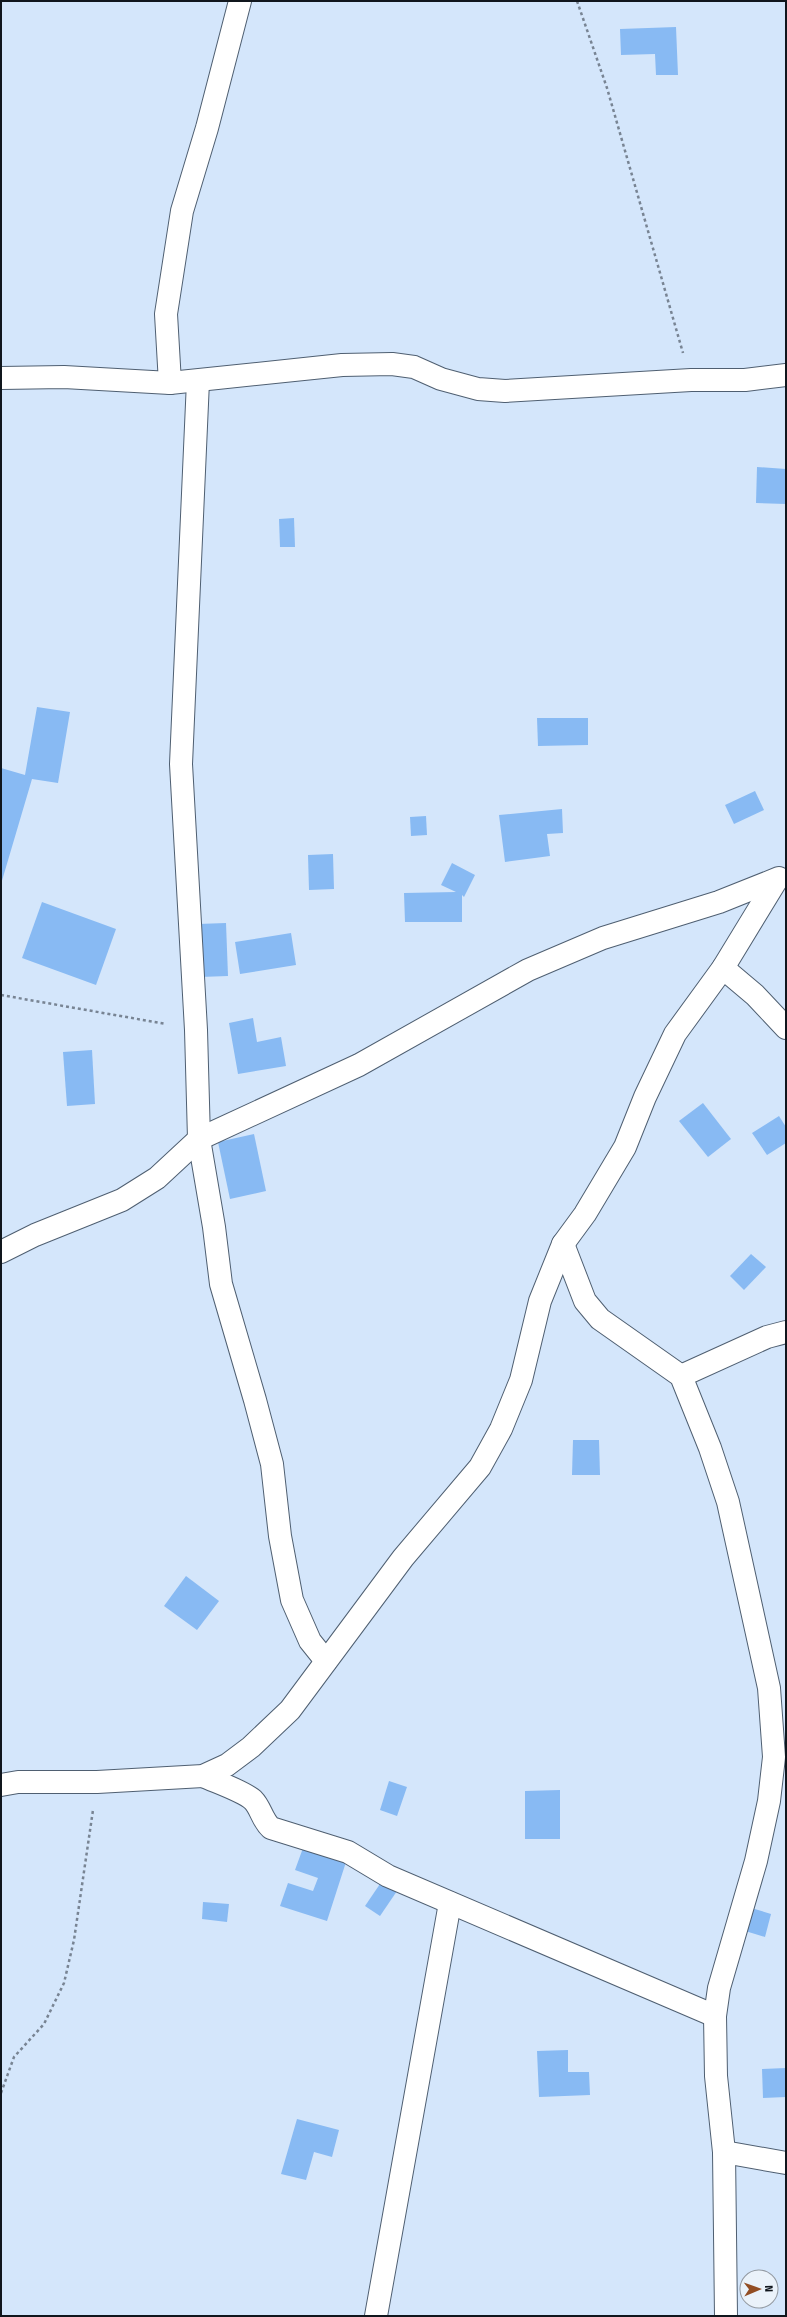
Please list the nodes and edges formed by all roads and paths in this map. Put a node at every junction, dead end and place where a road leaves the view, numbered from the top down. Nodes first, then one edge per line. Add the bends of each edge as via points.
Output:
1 (240, 1) edge
2 (578, 1) edge
3 (786, 375) edge
4 (1, 378) edge
5 (691, 380) junction
6 (198, 381) junction
7 (170, 383) junction
8 (781, 877) edge
9 (723, 968) junction
10 (1, 995) edge
11 (786, 1028) edge
12 (196, 1030) junction
13 (199, 1139) junction
14 (563, 1244) junction
15 (1, 1252) edge
16 (786, 1332) edge
17 (681, 1376) junction
18 (326, 1661) junction
19 (203, 1776) junction
20 (97, 1782) junction
21 (1, 1785) edge
22 (450, 1903) junction
23 (715, 2016) junction
24 (1, 2093) edge
25 (724, 2152) junction
26 (786, 2163) edge
27 (376, 2316) edge
28 (726, 2316) edge

1 - 7 street via 207,128 182,211 166,314
2 - 5 path via 607,88
3 - 5 street via 745,380
4 - 7 street via 64,377
5 - 6 street via 485,390 441,378 414,367 392,364 342,365
6 - 7 street
6 - 12 street via 181,764
8 - 9 street
8 - 13 street via 719,902 603,938 528,970 359,1065
9 - 11 street via 755,995
9 - 14 street via 675,1034 624,1146 585,1214
10 - 12 path
12 - 13 street
13 - 15 street via 157,1178 122,1200
13 - 18 street via 221,1284 272,1464 280,1536 292,1600 310,1641
14 - 17 street via 585,1301 600,1318
14 - 18 street via 540,1301 521,1380 498,1435 480,1467 403,1558
16 - 17 street via 767,1337
17 - 23 street via 710,1448 728,1502 769,1688 774,1757 769,1801 756,1861 728,1951
18 - 19 street via 290,1710 251,1747 227,1765
19 - 20 street
19 - 22 street via 246,1795 272,1828 348,1852 388,1876
20 - 21 street via 18,1782
20 - 24 path via 74,1940 64,1983 44,2024 14,2057
22 - 23 street
22 - 27 street
23 - 25 street via 716,2076
25 - 26 street
25 - 28 street

